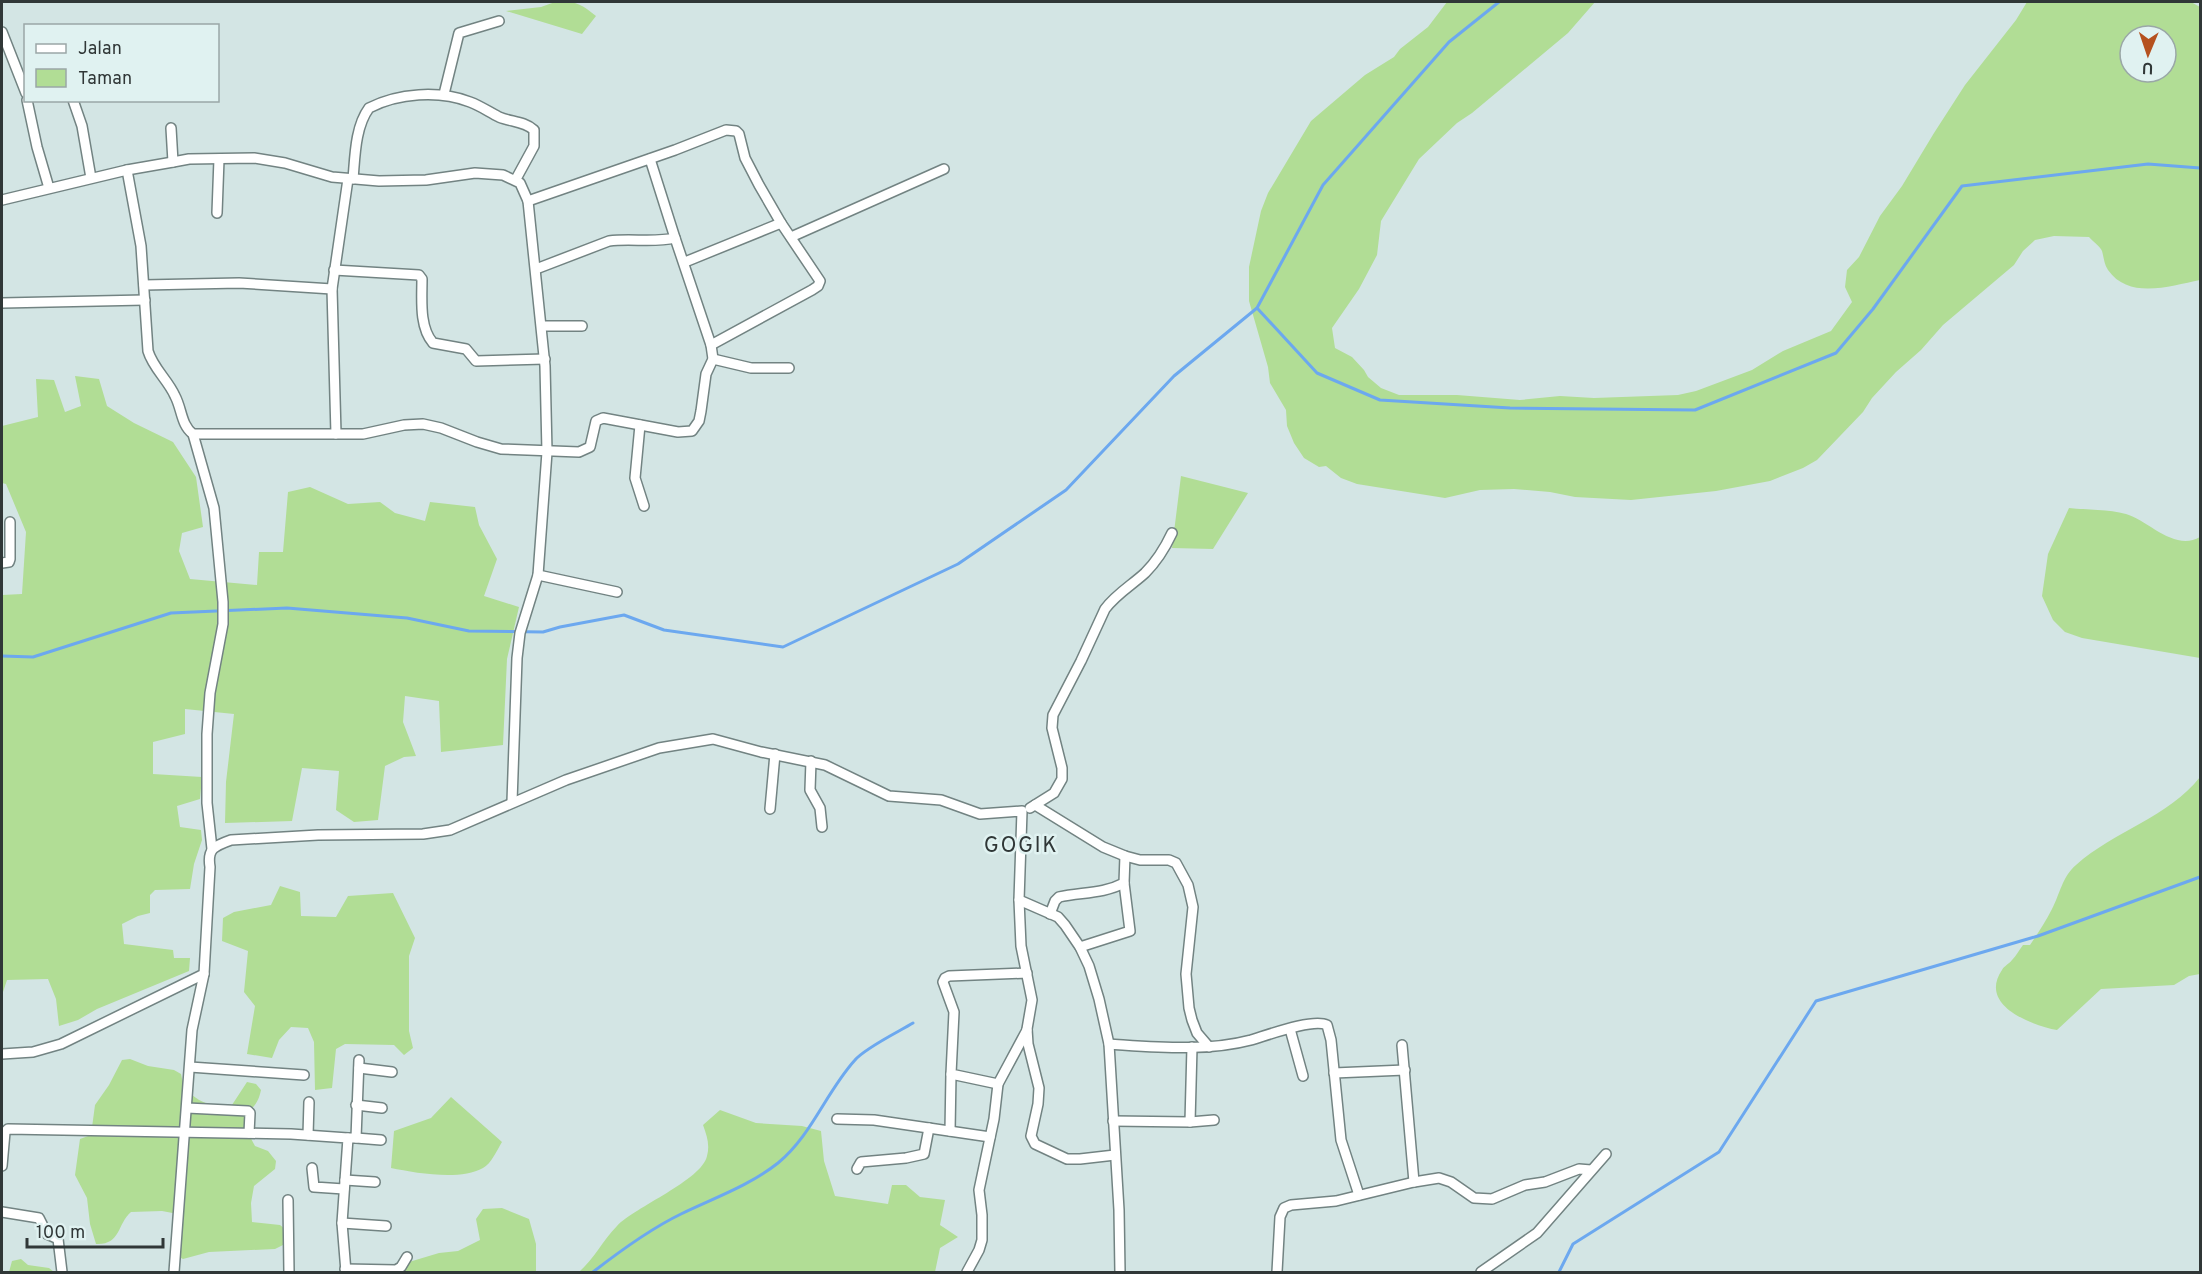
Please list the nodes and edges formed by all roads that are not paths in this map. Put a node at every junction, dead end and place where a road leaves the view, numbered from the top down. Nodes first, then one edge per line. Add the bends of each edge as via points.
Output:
1 (499, 21) dead end
2 (2, 32) edge
3 (24, 88) edge
4 (444, 94) junction
5 (27, 102) edge
6 (74, 102) edge
7 (171, 128) dead end
8 (219, 159) junction
9 (650, 159) junction
10 (173, 162) junction
11 (944, 169) dead end
12 (127, 170) junction
13 (91, 178) junction
14 (350, 179) junction
15 (516, 179) junction
16 (49, 188) junction
17 (2, 200) edge
18 (528, 201) junction
19 (217, 213) dead end
20 (781, 223) junction
21 (791, 237) junction
22 (675, 238) junction
23 (685, 262) junction
24 (536, 269) junction
25 (334, 270) junction
26 (144, 285) junction
27 (332, 289) junction
28 (145, 300) junction
29 (2, 303) edge
30 (542, 326) junction
31 (582, 326) dead end
32 (711, 345) junction
33 (713, 359) junction
34 (545, 360) junction
35 (789, 368) dead end
36 (640, 424) junction
37 (336, 434) junction
38 (193, 435) junction
39 (547, 452) junction
40 (644, 506) dead end
41 (10, 522) dead end
42 (1172, 533) dead end
43 (2, 563) edge
44 (538, 575) junction
45 (616, 592) dead end
46 (775, 754) junction
47 (811, 761) junction
48 (512, 802) junction
49 (1035, 806) junction
50 (770, 809) dead end
51 (1022, 811) junction
52 (822, 827) dead end
53 (212, 849) junction
54 (1125, 856) junction
55 (1124, 883) junction
56 (1019, 900) junction
57 (1050, 914) junction
58 (1080, 947) junction
59 (1027, 973) junction
60 (204, 974) junction
61 (1027, 1029) junction
62 (1290, 1029) junction
63 (1109, 1044) junction
64 (1402, 1045) dead end
65 (1192, 1047) junction
66 (1209, 1047) junction
67 (2, 1054) edge
68 (190, 1067) junction
69 (1405, 1070) junction
70 (392, 1072) dead end
71 (1334, 1073) junction
72 (951, 1074) junction
73 (304, 1075) dead end
74 (1303, 1076) dead end
75 (998, 1084) junction
76 (309, 1102) dead end
77 (356, 1105) junction
78 (187, 1108) junction
79 (382, 1108) dead end
80 (837, 1119) dead end
81 (1214, 1120) dead end
82 (1113, 1121) junction
83 (1190, 1122) junction
84 (929, 1128) junction
85 (950, 1131) junction
86 (185, 1133) junction
87 (249, 1133) junction
88 (308, 1135) junction
89 (990, 1137) junction
90 (352, 1138) junction
91 (381, 1140) dead end
92 (1606, 1154) dead end
93 (1115, 1155) junction
94 (2, 1166) edge
95 (312, 1168) dead end
96 (857, 1169) dead end
97 (1592, 1170) junction
98 (375, 1182) dead end
99 (1414, 1182) junction
100 (345, 1185) junction
101 (1359, 1195) junction
102 (288, 1200) dead end
103 (2, 1212) edge
104 (342, 1223) junction
105 (386, 1226) dead end
106 (407, 1257) dead end
107 (345, 1271) edge
108 (62, 1272) edge
109 (174, 1272) edge
110 (290, 1272) edge
111 (968, 1272) edge
112 (1120, 1272) edge
113 (1277, 1272) edge
114 (1481, 1272) edge

1 - 4 street via 459,33
2 - 3 street
4 - 14 street via 402,98 369,108 359,131
4 - 15 street via 534,130 534,146
5 - 16 street
6 - 13 street
7 - 10 street
8 - 10 street
8 - 14 street via 254,158
8 - 19 street
9 - 18 street
9 - 20 street via 726,130 736,130 745,158
9 - 22 street
10 - 12 street
11 - 21 street
12 - 13 street
12 - 26 street
13 - 16 street
14 - 15 street via 409,181 484,173
14 - 25 street
15 - 18 street
16 - 17 street
18 - 24 street
20 - 21 street
20 - 23 street
21 - 32 street via 818,276 818,286
22 - 23 street
22 - 24 street via 609,241
23 - 32 street
24 - 30 street
25 - 27 street
25 - 34 street via 419,275 423,317 433,343 466,349 476,361
26 - 27 street via 239,283
26 - 28 street
27 - 37 street
28 - 29 street
28 - 38 street via 150,358 175,395 184,424
30 - 31 street
30 - 34 street
32 - 33 street
33 - 35 street via 751,368
33 - 36 street via 706,374 699,421 692,431
34 - 39 street
36 - 39 street via 599,419 588,450
36 - 40 street via 635,478
37 - 38 street
37 - 39 street via 423,424 490,447
38 - 53 street via 214,508 223,602 207,734
39 - 44 street
41 - 43 street via 10,560
42 - 49 street via 1162,554 1105,609 1053,715 1062,779 1054,793
44 - 45 street
44 - 48 street via 517,658
46 - 47 street
46 - 48 street via 713,740 659,748
46 - 50 street
47 - 51 street via 889,796 941,801 980,814
47 - 52 street via 810,790 820,808
48 - 53 street via 441,832 231,840
49 - 51 street
49 - 54 street
51 - 56 street
53 - 60 street via 208,855
54 - 55 street
54 - 66 street via 1176,863 1188,885 1193,907 1186,974 1189,1008 1197,1033
55 - 57 street via 1097,892 1059,897
55 - 58 street via 1130,931
56 - 57 street
56 - 59 street
57 - 58 street via 1058,917
58 - 63 street via 1099,999
59 - 61 street via 1032,1000
59 - 72 street via 945,978 954,1012
60 - 67 street via 75,1038 40,1050
60 - 68 street via 192,1030
61 - 75 street
61 - 93 street via 1039,1088 1031,1136 1035,1144 1066,1159
62 - 66 street
62 - 71 street via 1309,1022 1327,1025
62 - 74 street
63 - 65 street
63 - 82 street
64 - 69 street
65 - 66 street
65 - 83 street
68 - 73 street
68 - 78 street
69 - 71 street
69 - 99 street
70 - 77 street via 359,1064
71 - 101 street via 1341,1140
72 - 75 street
72 - 85 street
75 - 89 street
76 - 88 street
77 - 79 street
77 - 90 street
78 - 86 street
78 - 87 street via 246,1110
80 - 84 street
81 - 83 street
82 - 83 street
82 - 93 street
84 - 85 street
84 - 96 street via 924,1154 861,1162
85 - 89 street
86 - 87 street
86 - 94 street via 8,1129
86 - 109 street
87 - 88 street
88 - 90 street
89 - 111 street via 979,1190 982,1239
90 - 91 street
90 - 100 street
92 - 97 street
93 - 112 street
95 - 100 street via 314,1187
97 - 99 street via 1579,1169 1492,1199 1474,1198 1439,1178
97 - 114 street via 1537,1233
98 - 100 street
99 - 101 street
100 - 104 street
101 - 113 street via 1284,1208
102 - 110 street
103 - 108 street via 39,1218 48,1235 58,1239
104 - 105 street
104 - 107 street
106 - 107 street via 396,1270

